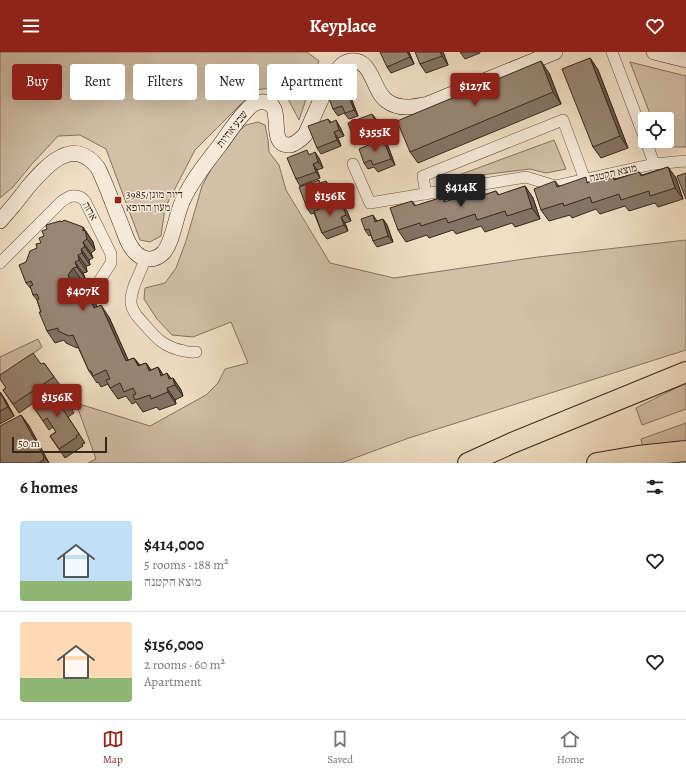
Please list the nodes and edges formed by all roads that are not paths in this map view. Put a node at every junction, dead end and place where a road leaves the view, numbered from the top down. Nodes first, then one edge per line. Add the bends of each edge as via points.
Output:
1 (555, 52) edge
2 (612, 52) edge
3 (654, 52) edge
4 (354, 56) edge
5 (686, 60) edge
6 (638, 121) edge
7 (648, 148) edge
8 (686, 161) edge
9 (353, 164) dead end
10 (654, 164) junction
11 (585, 180) junction
12 (426, 194) junction
13 (0, 221) edge
14 (145, 259) junction
15 (0, 263) edge
16 (100, 280) dead end
17 (196, 352) dead end
18 (686, 372) edge
19 (686, 451) edge
20 (468, 463) edge
21 (597, 463) edge

1 - 4 main road, שבע אחיות via 428,104 410,108 398,107 387,102 368,71
2 - 6 street
3 - 5 main road
4 - 14 main road, שבע אחיות via 340,66 305,135 293,144 285,144 279,139 276,114 269,103 256,103 246,111 189,187 166,248 157,257
7 - 10 street
8 - 10 street, מוצא הקטנה
9 - 12 street, מוצא הקטנה via 370,203
10 - 11 street, מוצא הקטנה
11 - 12 street, מוצא הקטנה via 554,186 526,177
11 - 12 street via 563,120 423,176
13 - 14 main road via 49,164 70,154 83,156 98,168 129,244 136,254
14 - 17 street via 132,293 133,310 162,343 179,350
15 - 16 street, ארזה via 61,202 76,195 85,201 112,254
18 - 20 highway via 512,442
19 - 21 highway

